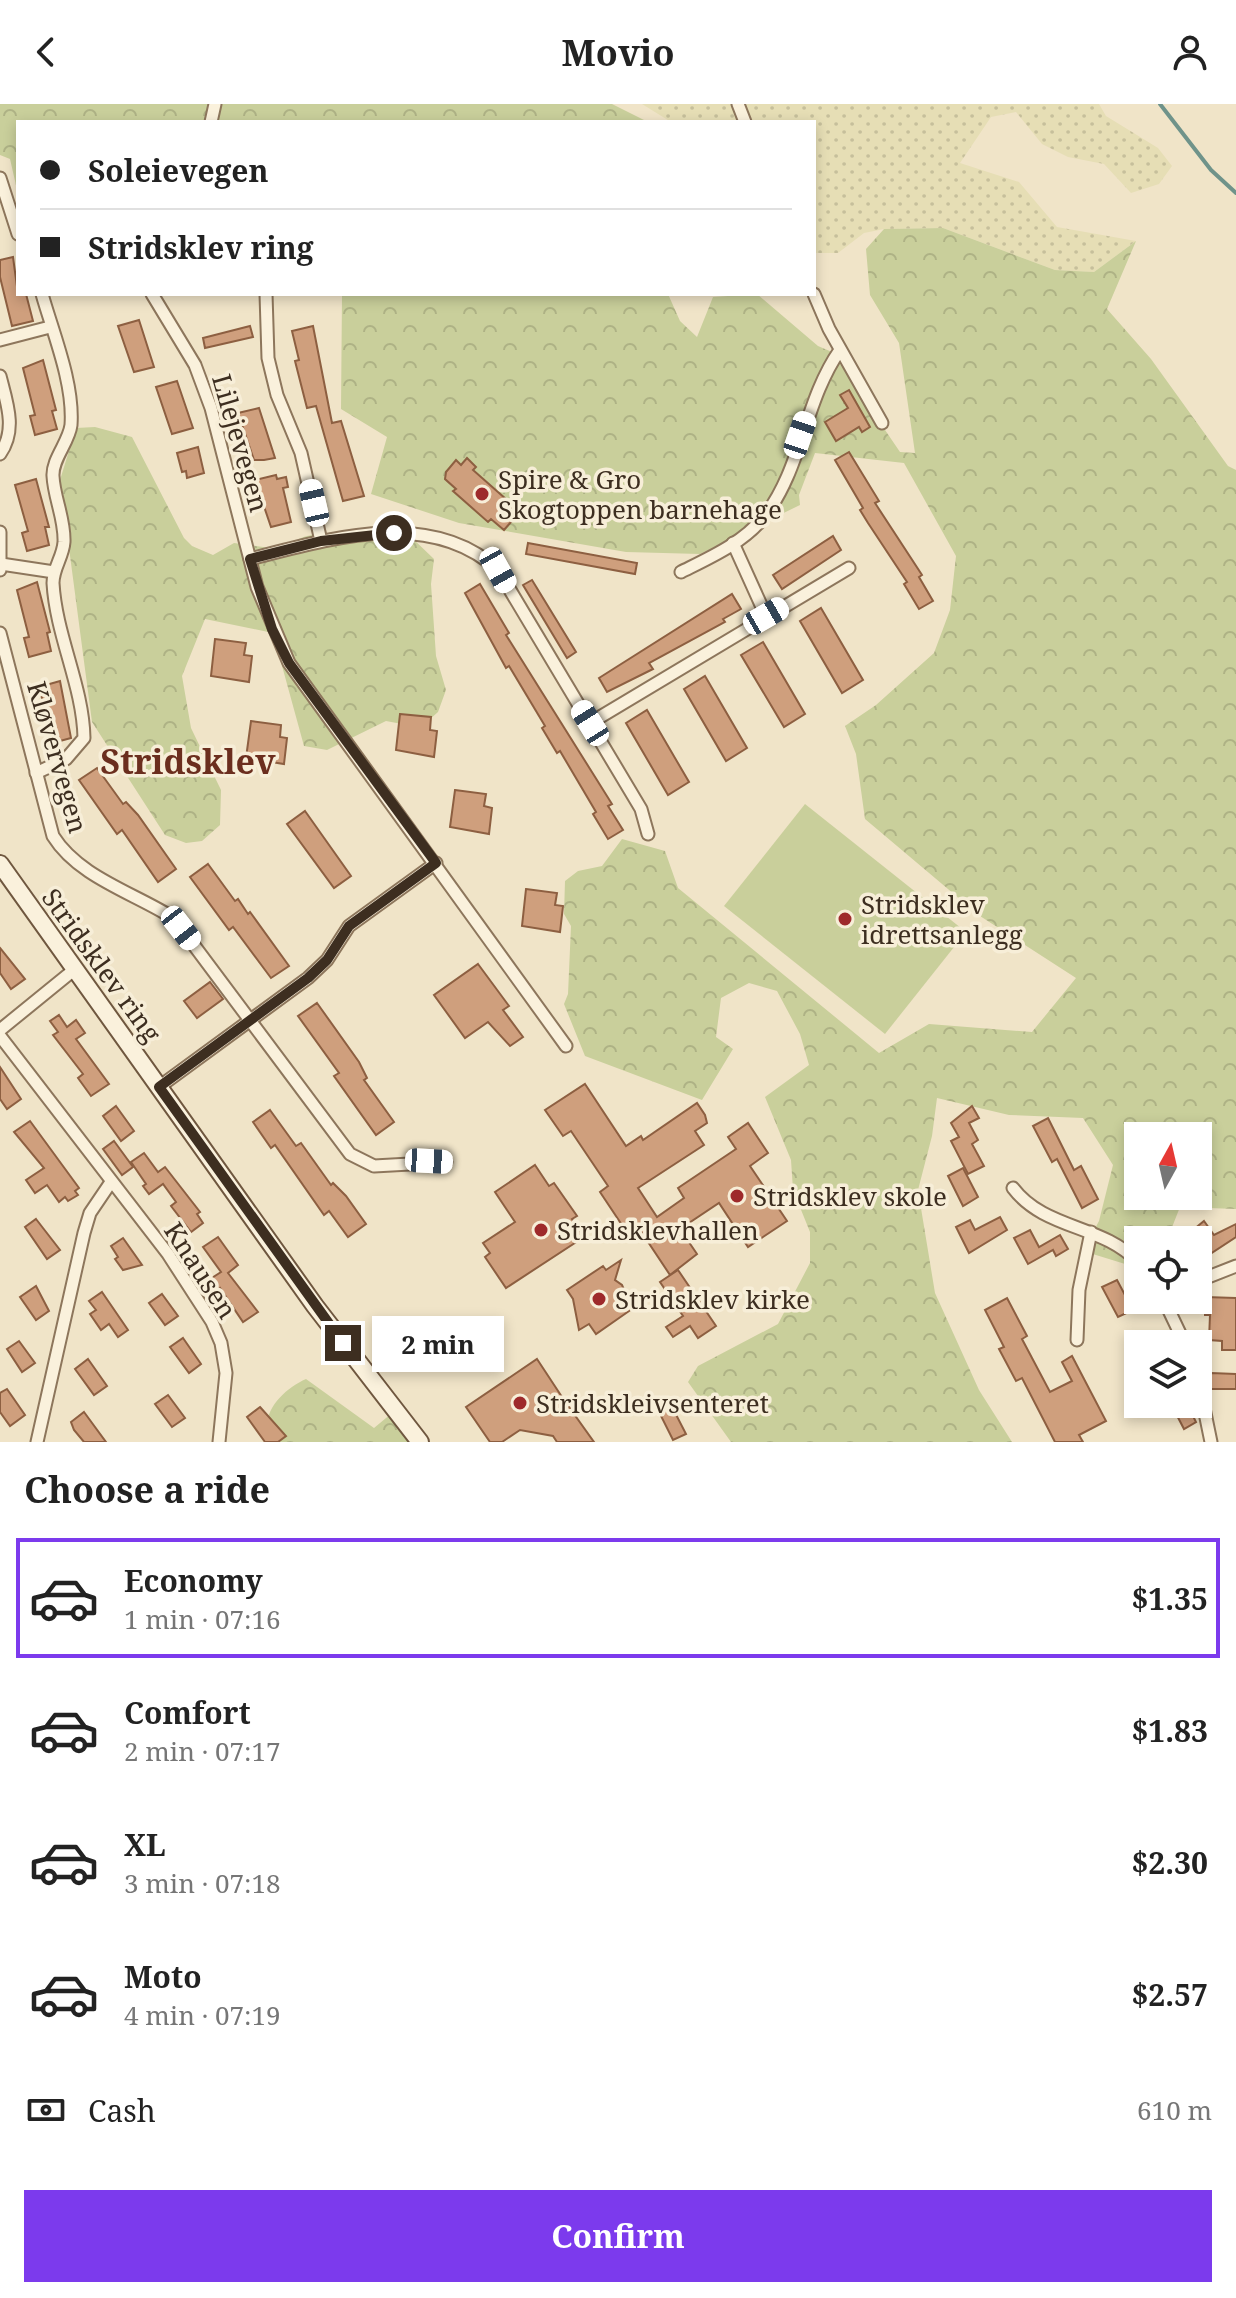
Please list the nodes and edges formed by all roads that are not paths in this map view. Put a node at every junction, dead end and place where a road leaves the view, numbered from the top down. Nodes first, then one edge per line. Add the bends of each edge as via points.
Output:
1 (0, 178) edge
2 (16, 228) edge
3 (42, 296) edge
4 (153, 296) edge
5 (266, 296) edge
6 (815, 296) edge
7 (50, 327) junction
8 (0, 340) edge
9 (840, 350) junction
10 (0, 376) edge
11 (882, 423) dead end
12 (0, 454) edge
13 (0, 532) edge
14 (321, 541) junction
15 (733, 543) junction
16 (250, 559) junction
17 (1, 567) edge
18 (849, 568) dead end
19 (54, 572) junction
20 (681, 572) dead end
21 (766, 616) junction
22 (0, 633) edge
23 (590, 723) junction
24 (36, 773) junction
25 (648, 834) dead end
26 (436, 863) junction
27 (0, 864) edge
28 (75, 969) junction
29 (252, 1019) junction
30 (1, 1029) edge
31 (566, 1046) dead end
32 (159, 1087) junction
33 (446, 1162) dead end
34 (111, 1182) junction
35 (1013, 1188) dead end
36 (1091, 1232) junction
37 (1124, 1246) edge
38 (1236, 1266) edge
39 (1212, 1275) edge
40 (1077, 1340) dead end
41 (1206, 1418) edge
42 (37, 1442) edge
43 (219, 1442) edge
44 (420, 1442) edge
45 (1211, 1442) edge

1 - 2 street
3 - 7 street
4 - 16 street, Lilejevegen via 195,365 211,408
5 - 14 street via 268,358 301,453
6 - 9 street
7 - 8 street
7 - 19 street via 71,424 53,475 64,533
9 - 11 street
9 - 15 street via 819,383 777,497 763,518
10 - 12 street via 10,421 10,436
13 - 17 street
14 - 16 street
14 - 23 street via 404,533 449,542 481,556 498,570
15 - 20 street
15 - 21 street
16 - 26 street, Lilejevegen via 289,663
17 - 19 street
18 - 21 street
19 - 24 street via 54,596 84,738 66,759
21 - 23 street
22 - 24 street, Kløvervegen
23 - 25 street via 641,809
24 - 29 street, Kløvervegen via 61,848 75,862 170,916
26 - 29 street via 349,926 318,968
26 - 31 street, Lilejevegen
27 - 28 street, Stridsklev ring
28 - 30 street
28 - 32 street, Stridsklev ring
29 - 32 street
29 - 33 street, Kløvervegen via 350,1154 374,1166
30 - 34 street, Knausen
32 - 44 street, Stridsklev ring via 315,1306
34 - 42 street via 90,1213 84,1233
34 - 43 street, Knausen via 186,1279 221,1343 226,1373
35 - 36 street via 1047,1218
36 - 37 street
36 - 40 street via 1079,1290
38 - 39 street
41 - 45 street

